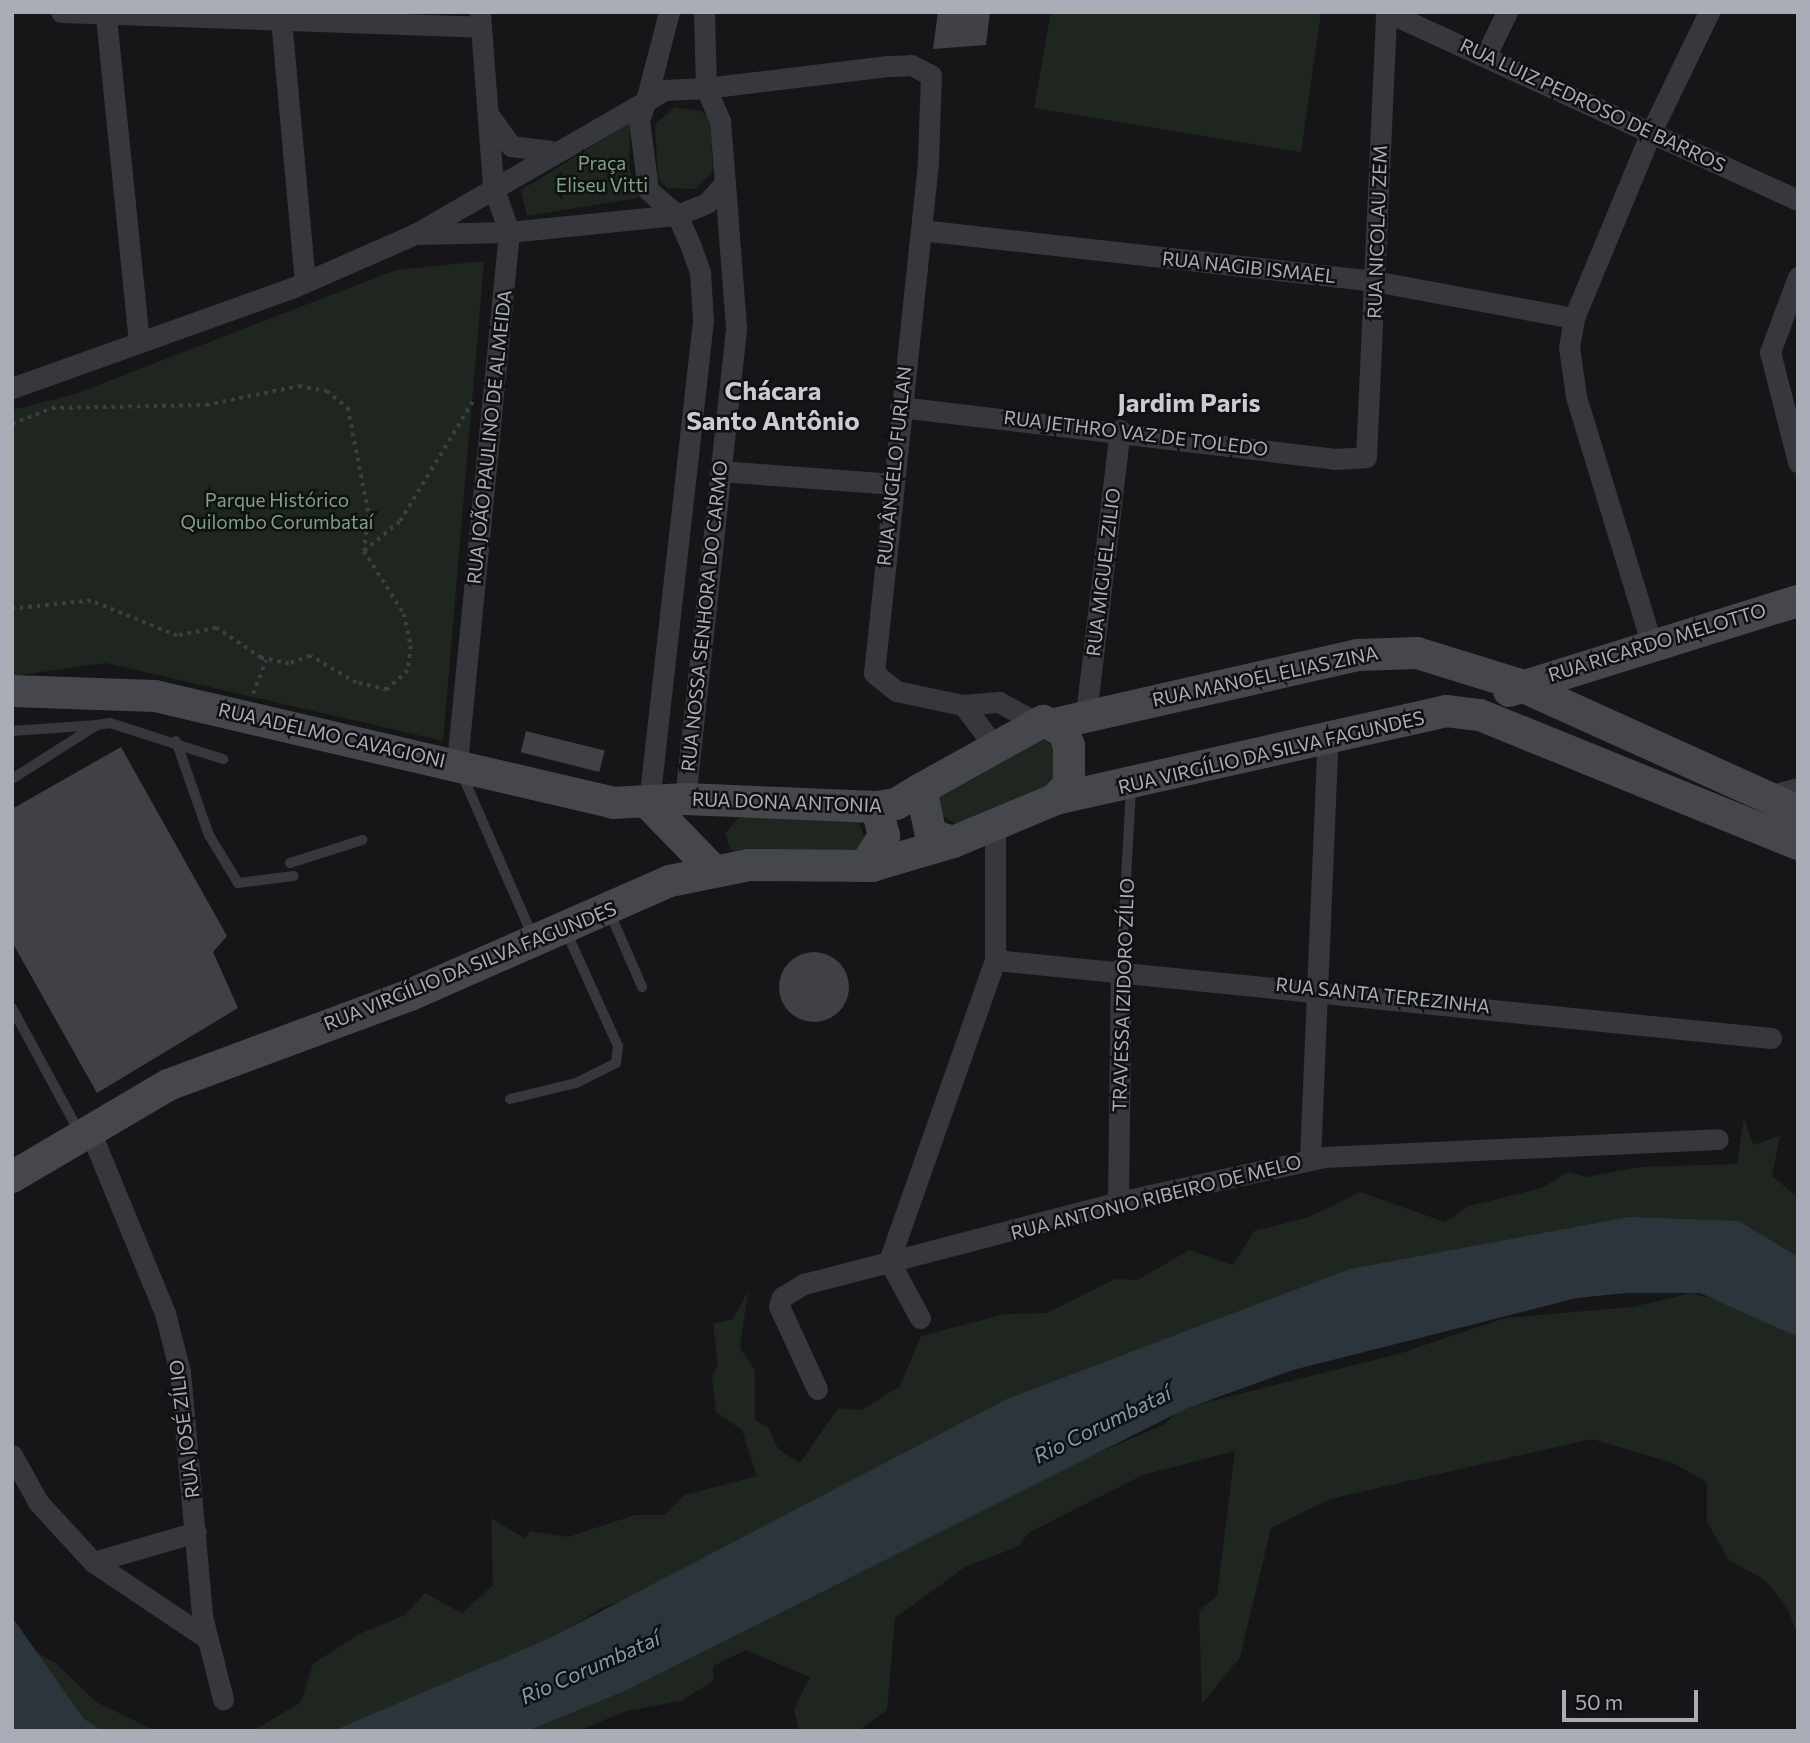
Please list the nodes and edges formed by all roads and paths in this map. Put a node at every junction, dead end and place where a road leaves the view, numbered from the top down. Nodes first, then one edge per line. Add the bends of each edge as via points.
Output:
1 (61, 12) edge
2 (669, 12) edge
3 (705, 12) edge
4 (1387, 12) edge
5 (1507, 12) edge
6 (1709, 12) edge
7 (106, 17) junction
8 (281, 19) junction
9 (481, 20) edge
10 (1486, 55) junction
11 (706, 88) junction
12 (646, 101) junction
13 (488, 114) junction
14 (1652, 130) junction
15 (553, 151) junction
16 (725, 183) junction
17 (493, 186) junction
18 (1798, 200) edge
19 (677, 215) junction
20 (921, 230) junction
21 (509, 232) junction
22 (415, 234) junction
23 (1798, 277) edge
24 (1374, 281) junction
25 (305, 282) junction
26 (1574, 318) junction
27 (139, 342) junction
28 (12, 388) edge
29 (475, 396) dead end
30 (900, 407) junction
31 (12, 424) edge
32 (1120, 430) junction
33 (1369, 453) joint
34 (1798, 462) edge
35 (720, 471) junction
36 (891, 484) junction
37 (365, 551) junction
38 (1798, 601) edge
39 (12, 609) edge
40 (1651, 642) junction
41 (267, 660) junction
42 (1450, 663) junction
43 (1517, 684) junction
44 (12, 691) edge
45 (963, 705) junction
46 (1446, 711) junction
47 (1086, 714) junction
48 (1480, 715) junction
49 (245, 716) junction
50 (1046, 723) junction
51 (97, 725) junction
52 (13, 731) edge
53 (1328, 737) junction
54 (176, 741) junction
55 (993, 744) junction
56 (223, 759) dead end
57 (457, 763) junction
58 (12, 779) edge
59 (1130, 788) junction
60 (1798, 788) edge
61 (921, 789) junction
62 (1764, 797) junction
63 (685, 799) junction
64 (1056, 800) junction
65 (649, 804) junction
66 (877, 807) junction
67 (1798, 811) edge
68 (1733, 816) junction
69 (995, 826) junction
70 (362, 840) dead end
71 (953, 842) junction
72 (1798, 844) edge
73 (289, 863) dead end
74 (865, 866) junction
75 (712, 869) junction
76 (294, 876) dead end
77 (608, 911) junction
78 (565, 929) junction
79 (535, 942) junction
80 (995, 960) junction
81 (1121, 968) junction
82 (642, 987) dead end
83 (1314, 988) junction
84 (12, 1008) edge
85 (1770, 1038) dead end
86 (510, 1099) dead end
87 (86, 1133) junction
88 (1718, 1139) dead end
89 (1310, 1159) junction
90 (12, 1177) edge
91 (1118, 1202) junction
92 (889, 1261) junction
93 (920, 1318) dead end
94 (817, 1388) dead end
95 (12, 1455) edge
96 (196, 1532) junction
97 (93, 1562) junction
98 (208, 1639) junction
99 (223, 1699) dead end

1 - 7 street
2 - 12 street via 647,75
3 - 11 street
4 - 10 street, RUA LUIZ PEDROSO DE BARROS
4 - 24 street, RUA NICOLAU ZEM
5 - 10 street
6 - 14 street
7 - 8 street
7 - 27 street
8 - 9 street
8 - 25 street
9 - 13 street, RUA JOÃO PAULINO DE ALMEIDA
10 - 14 street, RUA LUIZ PEDROSO DE BARROS
11 - 12 street via 664,90
11 - 16 street via 720,121
11 - 20 street, RUA ÂNGELO FURLAN via 911,65 931,75
12 - 15 street
12 - 19 street via 639,120 643,176 648,190
13 - 15 street via 511,146
13 - 17 street, RUA JOÃO PAULINO DE ALMEIDA
14 - 18 street, RUA LUIZ PEDROSO DE BARROS
14 - 26 street
15 - 17 street
16 - 19 street via 707,203
16 - 35 street, RUA NOSSA SENHORA DO CARMO via 736,327
17 - 21 street, RUA JOÃO PAULINO DE ALMEIDA
17 - 22 street
19 - 21 street
19 - 65 street, RUA NOSSA SENHORA DO CARMO via 700,272 703,321
20 - 24 street, RUA NAGIB ISMAEL
20 - 30 street, RUA ÂNGELO FURLAN
21 - 22 street
21 - 57 street, RUA JOÃO PAULINO DE ALMEIDA
22 - 25 street
23 - 34 street via 1770,352
24 - 26 street, RUA NAGIB ISMAEL
24 - 33 street, RUA NICOLAU ZEM
25 - 27 street
26 - 40 street via 1569,347 1576,396
27 - 28 street
29 - 37 path via 400,521
30 - 32 street, RUA JETHRO VAZ DE TOLEDO
30 - 36 street, RUA ÂNGELO FURLAN
31 - 37 path via 52,408 206,405 299,386 327,391 348,408 361,449 369,515
32 - 33 street, RUA JETHRO VAZ DE TOLEDO via 1333,459 1362,460
32 - 47 street, RUA MIGUEL ZILIO
35 - 36 street
35 - 63 street, RUA NOSSA SENHORA DO CARMO
36 - 45 street, RUA ÂNGELO FURLAN via 874,673 896,691
37 - 41 path via 404,614 411,646 408,671 387,690 356,683 310,656 289,664
38 - 40 street, RUA RICARDO MELOTTO
39 - 41 path via 91,601 177,636 216,628
40 - 43 street, RUA RICARDO MELOTTO
41 - 49 path
42 - 43 street, RUA MANOEL ELIAS ZINA
42 - 46 street
42 - 47 street, RUA MANOEL ELIAS ZINA via 1417,653 1358,655
43 - 48 street
43 - 62 street
44 - 49 street, RUA ADELMO CAVAGIONI via 155,696
45 - 50 street via 999,702
45 - 55 street
46 - 48 street, RUA VIRGÍLIO DA SILVA FAGUNDES
46 - 53 street, RUA VIRGÍLIO DA SILVA FAGUNDES
47 - 50 street, RUA MANOEL ELIAS ZINA
48 - 68 street, RUA VIRGÍLIO DA SILVA FAGUNDES
49 - 57 street, RUA ADELMO CAVAGIONI
50 - 55 street, RUA MANOEL ELIAS ZINA
50 - 64 street via 1069,746 1069,784
51 - 52 lane
51 - 54 lane
51 - 58 lane
53 - 59 street, RUA VIRGÍLIO DA SILVA FAGUNDES
53 - 83 street
54 - 56 lane
54 - 76 lane via 209,835 238,883
55 - 61 street, RUA DONA ANTONIA
57 - 65 street, RUA ADELMO CAVAGIONI via 613,803
57 - 79 lane
59 - 64 street, RUA VIRGÍLIO DA SILVA FAGUNDES
59 - 81 lane, TRAVESSA IZIDORO ZÍLIO
60 - 62 street
61 - 66 street, RUA DONA ANTONIA via 896,804
61 - 71 street via 931,835
62 - 67 street
62 - 68 street
63 - 65 street, RUA DONA ANTONIA
63 - 66 street, RUA DONA ANTONIA
64 - 69 street, RUA VIRGÍLIO DA SILVA FAGUNDES
65 - 75 street
66 - 74 street via 884,836
68 - 72 street, RUA VIRGÍLIO DA SILVA FAGUNDES
69 - 71 street, RUA VIRGÍLIO DA SILVA FAGUNDES
69 - 80 street
70 - 73 lane
71 - 74 street, RUA VIRGÍLIO DA SILVA FAGUNDES
74 - 75 street, RUA VIRGÍLIO DA SILVA FAGUNDES
75 - 77 street, RUA VIRGÍLIO DA SILVA FAGUNDES
77 - 78 street, RUA VIRGÍLIO DA SILVA FAGUNDES
77 - 82 lane
78 - 79 street, RUA VIRGÍLIO DA SILVA FAGUNDES
78 - 86 lane via 618,1046 616,1063 576,1083
79 - 87 street, RUA VIRGÍLIO DA SILVA FAGUNDES via 167,1085
80 - 81 street, RUA SANTA TEREZINHA
80 - 92 street
81 - 83 street, RUA SANTA TEREZINHA
81 - 91 street, TRAVESSA IZIDORO ZÍLIO
83 - 85 street, RUA SANTA TEREZINHA
83 - 89 street
84 - 87 lane
87 - 90 street, RUA VIRGÍLIO DA SILVA FAGUNDES
87 - 96 street, RUA JOSÉ ZÍLIO via 165,1313 180,1372
88 - 89 street, RUA ANTONIO RIBEIRO DE MELO
89 - 91 street, RUA ANTONIO RIBEIRO DE MELO
91 - 92 street, RUA ANTONIO RIBEIRO DE MELO
92 - 93 street
92 - 94 street, RUA ANTONIO RIBEIRO DE MELO via 804,1284 782,1297 779,1306
95 - 97 street via 38,1502
96 - 97 street
96 - 98 street, RUA JOSÉ ZÍLIO
97 - 98 street
98 - 99 street, RUA JOSÉ ZÍLIO

